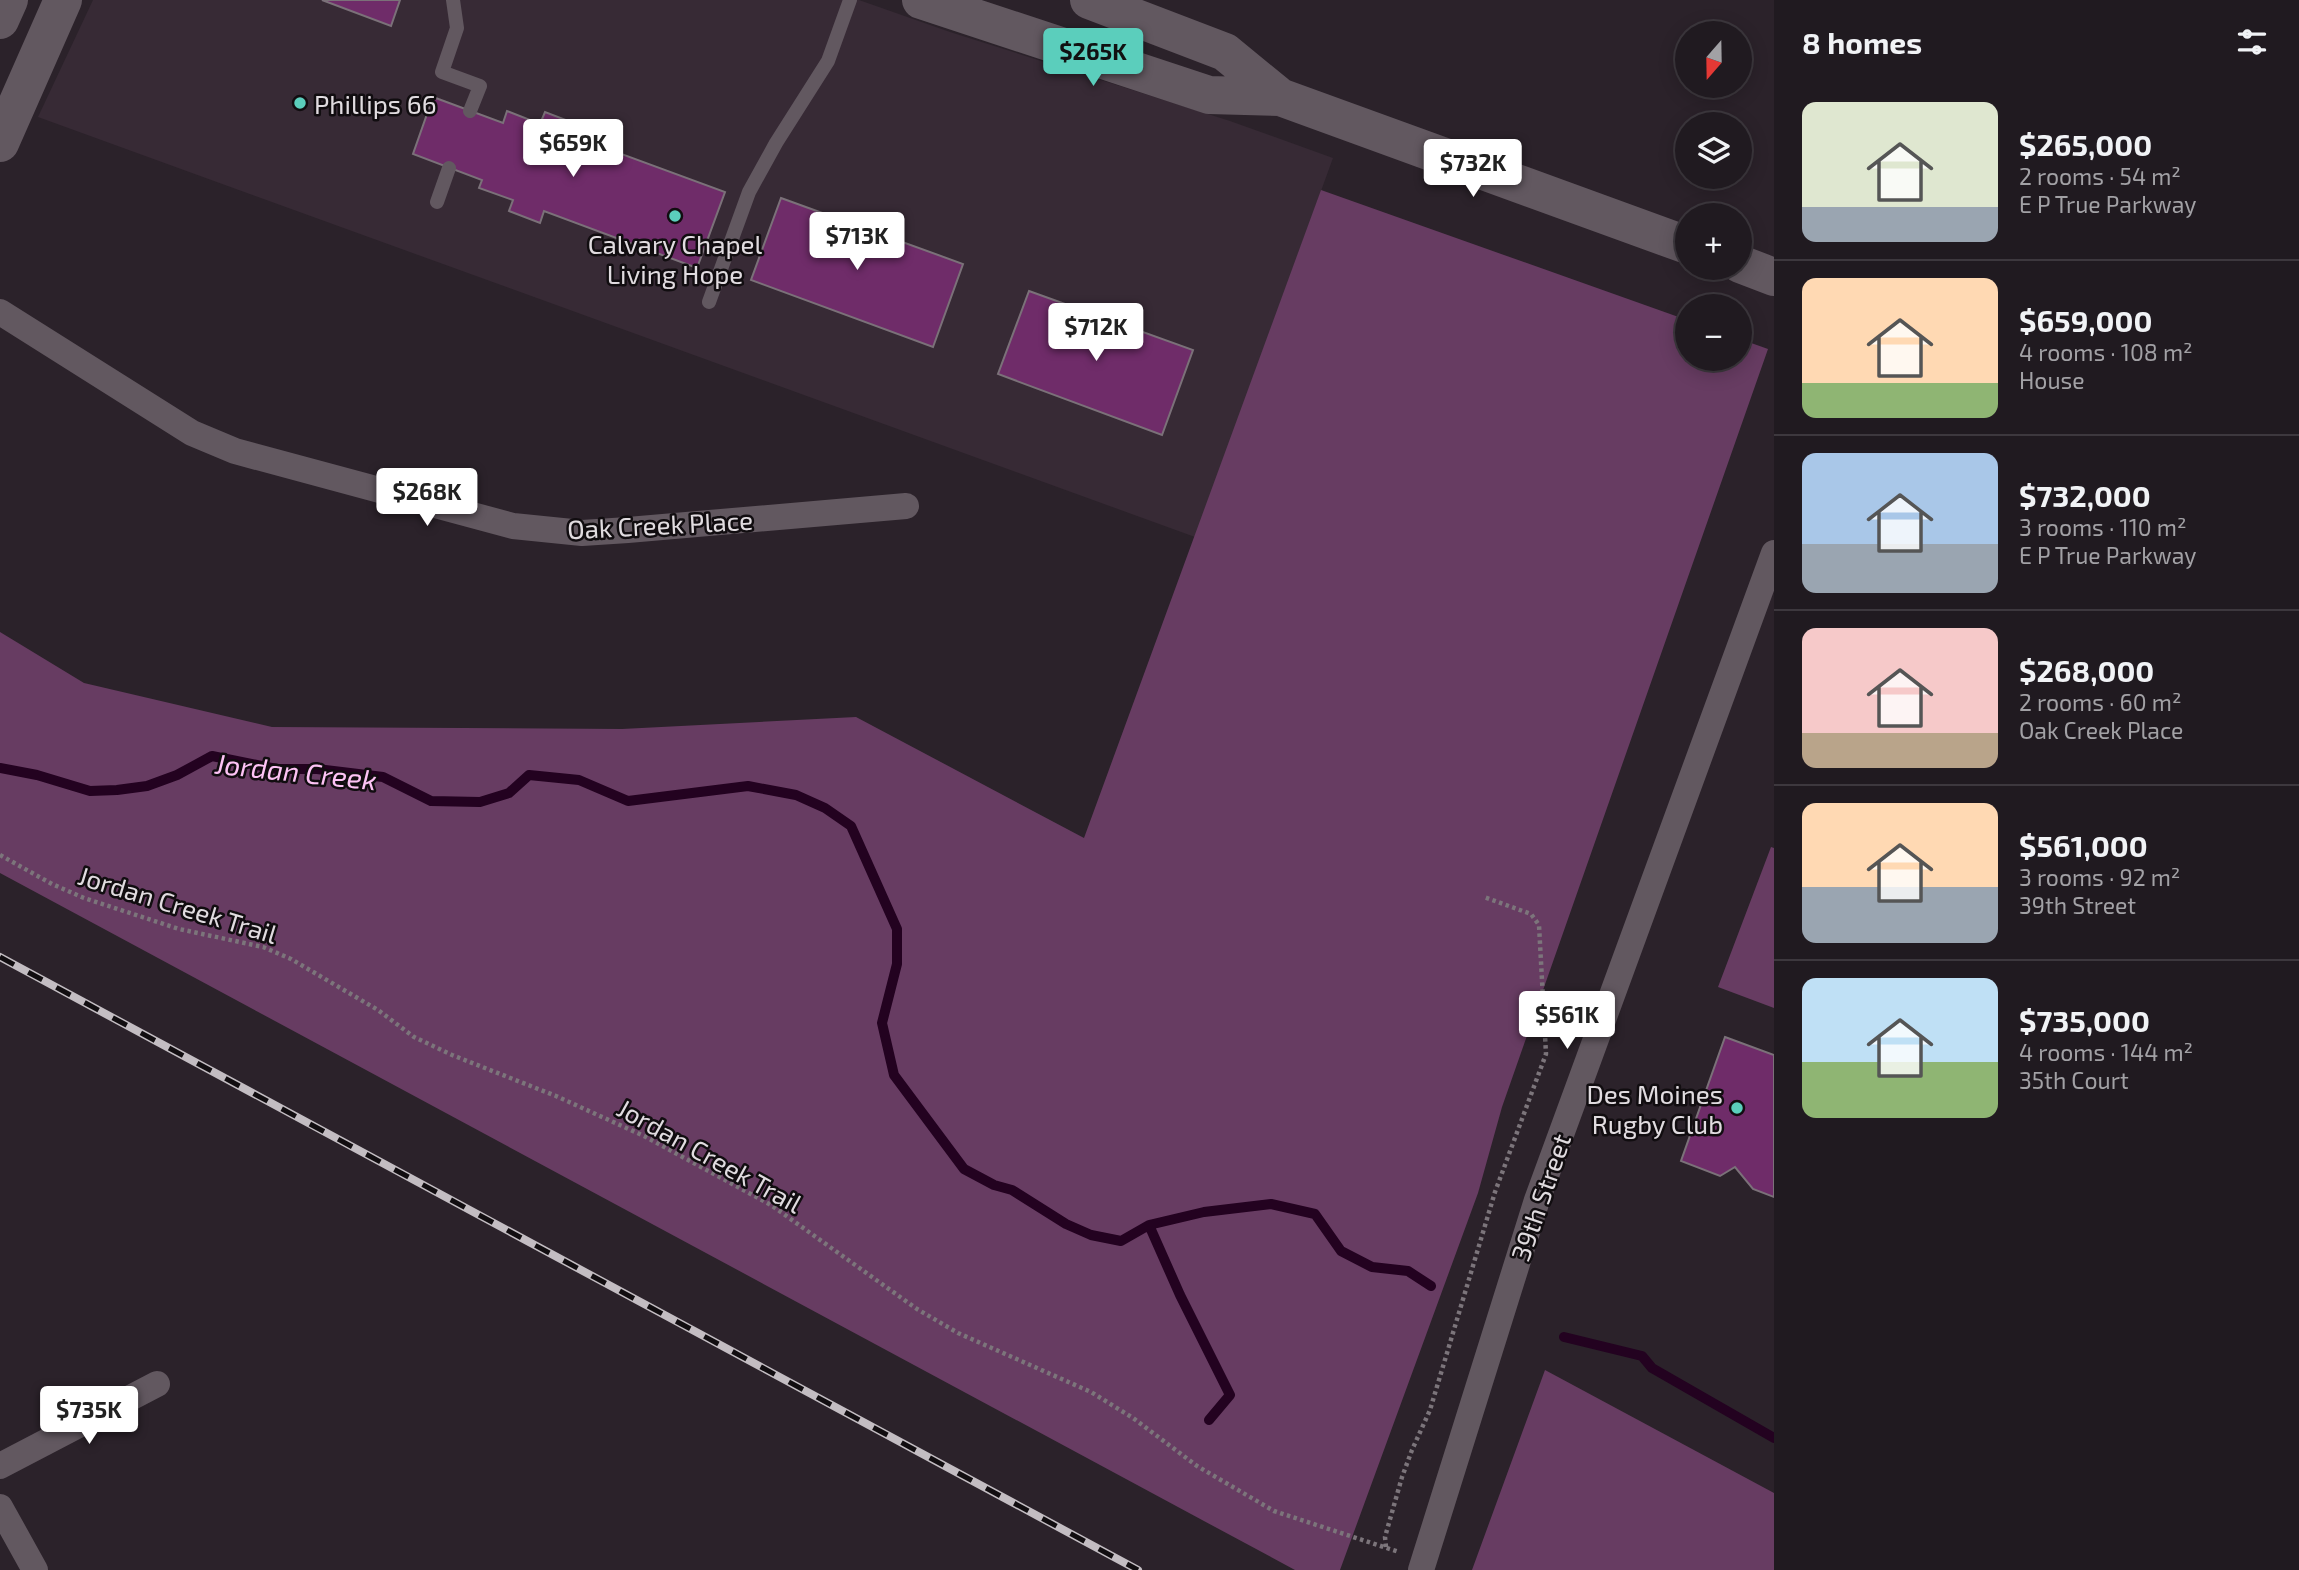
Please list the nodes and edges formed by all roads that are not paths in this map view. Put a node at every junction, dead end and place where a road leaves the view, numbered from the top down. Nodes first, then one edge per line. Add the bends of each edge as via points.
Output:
1 (9, 0) edge
2 (63, 0) edge
3 (453, 0) edge
4 (850, 0) edge
5 (921, 0) edge
6 (1089, 0) edge
7 (0, 20) edge
8 (1280, 97) junction
9 (470, 111) dead end
10 (0, 143) edge
11 (449, 168) dead end
12 (437, 202) dead end
13 (1675, 241) edge
14 (1752, 269) edge
15 (1774, 277) edge
16 (709, 302) dead end
17 (0, 312) edge
18 (906, 506) dead end
19 (1774, 553) edge
20 (157, 1384) dead end
21 (0, 1466) edge
22 (0, 1507) edge
23 (1423, 1565) edge
24 (35, 1570) edge

1 - 7 main road
2 - 10 main road
3 - 9 lane via 457,28 442,72 480,86
4 - 16 lane via 828,61 748,192
5 - 8 main road via 1209,94
6 - 8 main road via 1225,52
8 - 13 main road
11 - 12 lane
14 - 15 main road
17 - 18 street, Oak Creek Place via 192,433 235,451 513,526 605,532
19 - 23 street, 39th Street via 1537,1200
20 - 21 street
22 - 24 street

